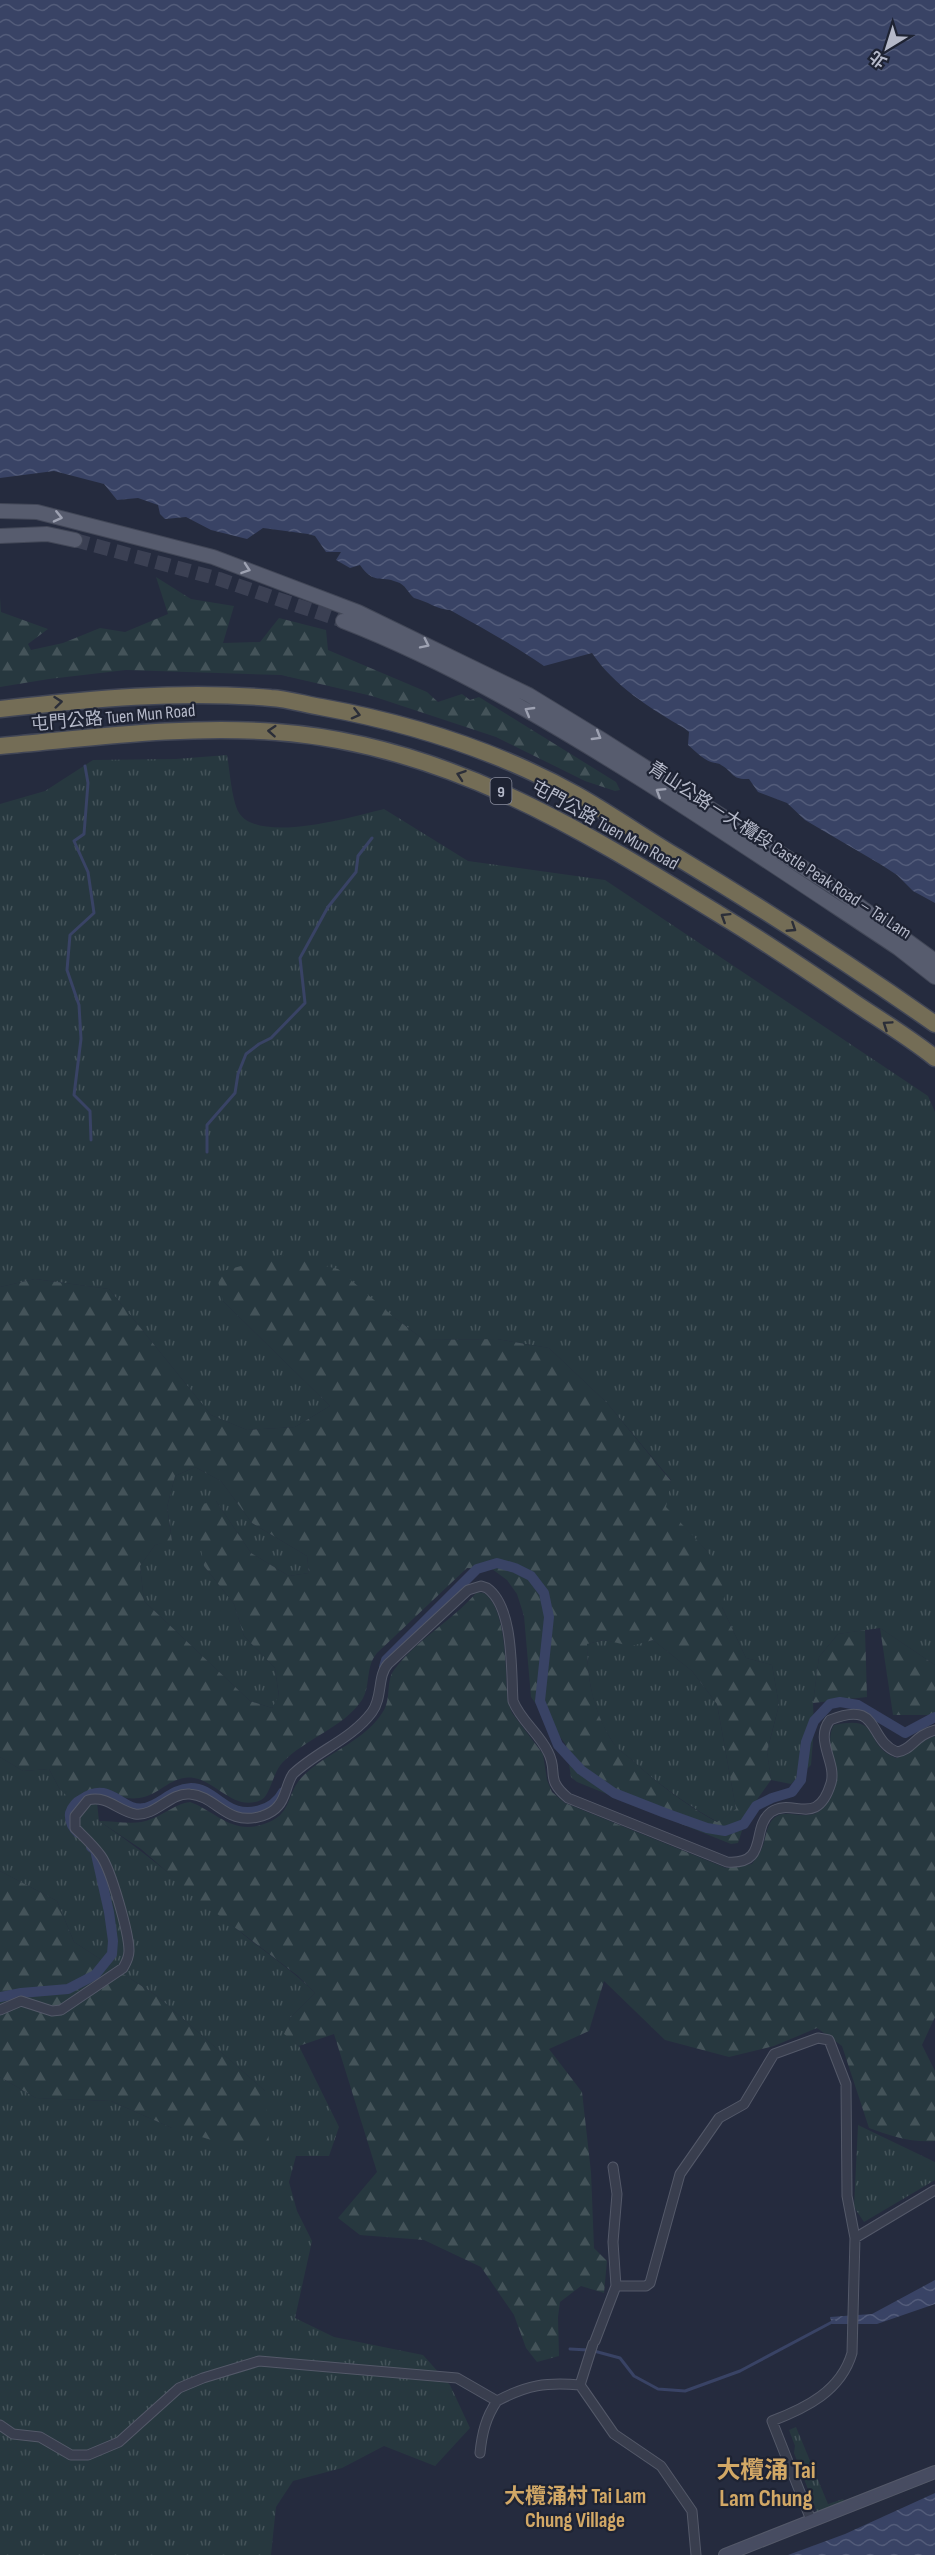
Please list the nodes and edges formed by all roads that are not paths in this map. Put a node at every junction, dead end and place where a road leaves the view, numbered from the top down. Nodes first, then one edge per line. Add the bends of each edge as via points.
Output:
1 (0, 511) edge
2 (0, 536) edge
3 (75, 540) tunnel mouth
4 (343, 621) tunnel mouth
5 (0, 709) edge
6 (0, 746) edge
7 (636, 768) junction
8 (935, 961) edge
9 (935, 977) edge
10 (935, 1024) edge
11 (935, 1058) edge
12 (935, 1730) edge
13 (0, 2010) edge
14 (613, 2167) dead end
15 (935, 2190) edge
16 (855, 2238) junction
17 (616, 2286) junction
18 (580, 2385) junction
19 (497, 2401) junction
20 (0, 2425) edge
21 (480, 2453) dead end
22 (935, 2472) edge
23 (811, 2520) junction
24 (696, 2555) edge
25 (725, 2555) edge

1 -> 7 main road via 37,512 213,557 358,612 529,695
2 - 3 main road via 48,534
7 -> 4 main road via 446,667
5 -> 10 highway, 屯門公路 Tuen Mun Road / 9 via 185,693 273,698 346,711 425,732 484,752 578,796 854,967
11 -> 6 highway, 屯門公路 Tuen Mun Road / 9 via 761,940 646,869 548,813 479,781 416,759 290,733 211,728
7 - 8 main road, 青山公路－大欖段 Castle Peak Road – Tai Lam via 832,886
9 -> 7 main road, 青山公路－大欖段 Castle Peak Road – Tai Lam
12 - 13 street via 920,1735 907,1749 897,1752 882,1742 866,1718 830,1720 824,1736 832,1778 822,1800 807,1810 784,1808 771,1812 752,1855 727,1863 568,1798 557,1788 548,1752 513,1701 501,1602 487,1588 476,1587 468,1590 388,1664 383,1672 380,1699 369,1715 356,1729 293,1774 279,1805 268,1814 236,1817 191,1794 174,1797 137,1814 102,1798 88,1800 75,1816 75,1828 106,1865 126,1930 127,1961 68,2008 52,2011 21,2001
14 - 17 street via 617,2194 612,2242
15 - 16 street
16 - 17 street via 847,2196 846,2084 829,2040 818,2038 774,2054 744,2104 719,2118 680,2174 650,2283
16 - 23 street via 852,2353 848,2369 825,2395 804,2409 772,2421
17 - 18 street
18 - 19 street via 548,2383
18 - 24 street via 614,2434 661,2466 692,2511
19 - 20 street via 457,2378 259,2361 179,2388 118,2442 88,2455 71,2455 40,2437 13,2434
19 - 21 street via 487,2420
22 - 23 street
23 - 25 street

